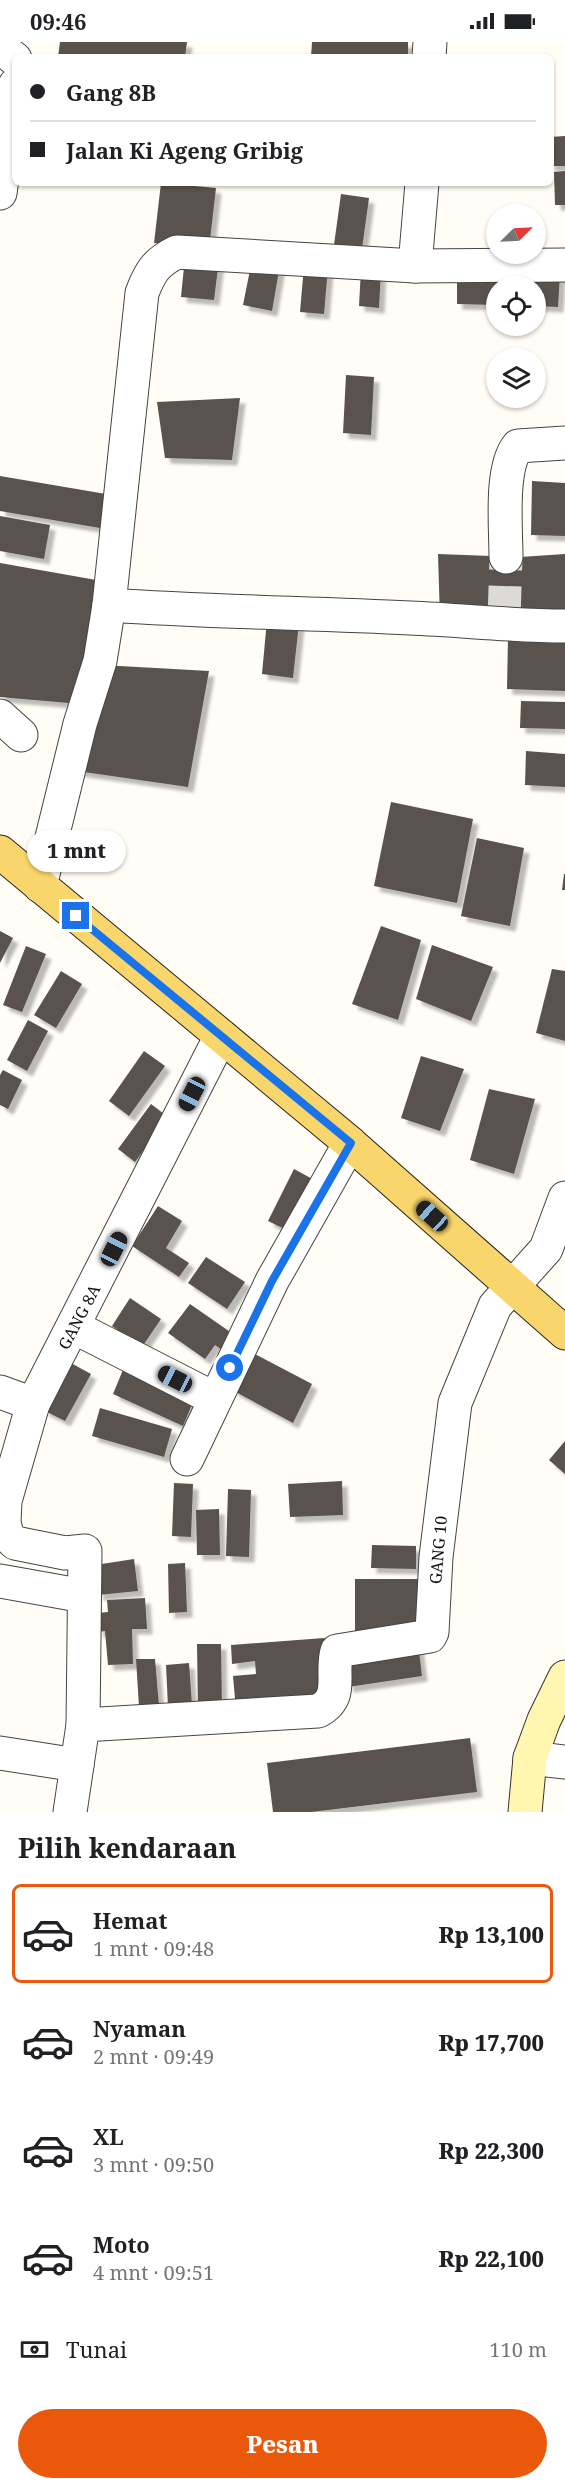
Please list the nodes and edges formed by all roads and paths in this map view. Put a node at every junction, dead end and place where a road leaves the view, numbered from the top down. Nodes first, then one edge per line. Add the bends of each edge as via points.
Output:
1 (12, 107) edge
2 (422, 186) edge
3 (0, 193) edge
4 (565, 265) edge
5 (415, 266) junction
6 (565, 443) edge
7 (506, 556) tunnel mouth
8 (109, 605) junction
9 (565, 626) edge
10 (0, 852) edge
11 (40, 886) junction
12 (221, 1036) junction
13 (351, 1143) junction
14 (565, 1198) edge
15 (513, 1288) junction
16 (74, 1327) junction
17 (565, 1333) edge
18 (0, 1392) edge
19 (215, 1399) junction
20 (33, 1404) junction
21 (187, 1459) dead end
22 (0, 1581) edge
23 (84, 1596) junction
24 (565, 1677) edge
25 (83, 1725) junction
26 (0, 1753) edge
27 (530, 1758) junction
28 (565, 1762) edge
29 (77, 1765) junction
30 (70, 1812) edge
31 (525, 1812) edge

1 - 3 street
2 - 5 street
4 - 5 street
5 - 8 street via 177,252 160,260 151,270 142,293
6 - 7 street via 518,446 512,454 507,483
8 - 9 street
8 - 11 street via 100,661 80,724
10 - 11 main road
11 - 12 main road
12 - 13 main road
12 - 16 street, GANG 8A
13 - 15 main road
13 - 19 street via 272,1281
14 - 15 street via 546,1249
15 - 17 main road
15 - 25 street, GANG 10 via 495,1306 455,1403 436,1557 432,1632 424,1638 337,1650 334,1696 329,1705 318,1711
16 - 19 street
16 - 20 street, GANG 8A
18 - 20 street
19 - 21 street
20 - 23 street, GANG 8A via 5,1501 4,1522 15,1543 64,1553 85,1551
22 - 23 street
23 - 25 street
24 - 27 street
25 - 29 street
26 - 29 street
27 - 28 street
27 - 31 street
29 - 30 street

